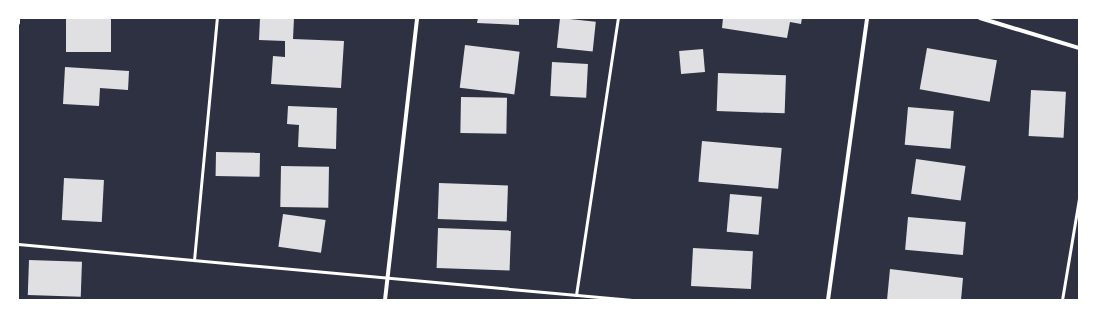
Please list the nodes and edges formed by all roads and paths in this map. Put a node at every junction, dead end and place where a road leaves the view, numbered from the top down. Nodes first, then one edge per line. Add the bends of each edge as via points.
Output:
1 (18, 18) edge
2 (217, 18) edge
3 (417, 18) edge
4 (618, 18) edge
5 (867, 18) edge
6 (980, 18) edge
7 (18, 23) edge
8 (1079, 48) edge
9 (1079, 198) edge
10 (18, 244) edge
11 (194, 260) junction
12 (387, 277) junction
13 (576, 295) junction
14 (385, 300) edge
15 (632, 300) edge
16 (828, 300) edge
17 (1062, 300) edge

1 - 7 street
2 - 11 lane
3 - 12 street
4 - 13 lane
5 - 16 street
6 - 8 street
9 - 17 lane
10 - 11 lane
11 - 12 lane
12 - 13 lane
12 - 14 street
13 - 15 lane

